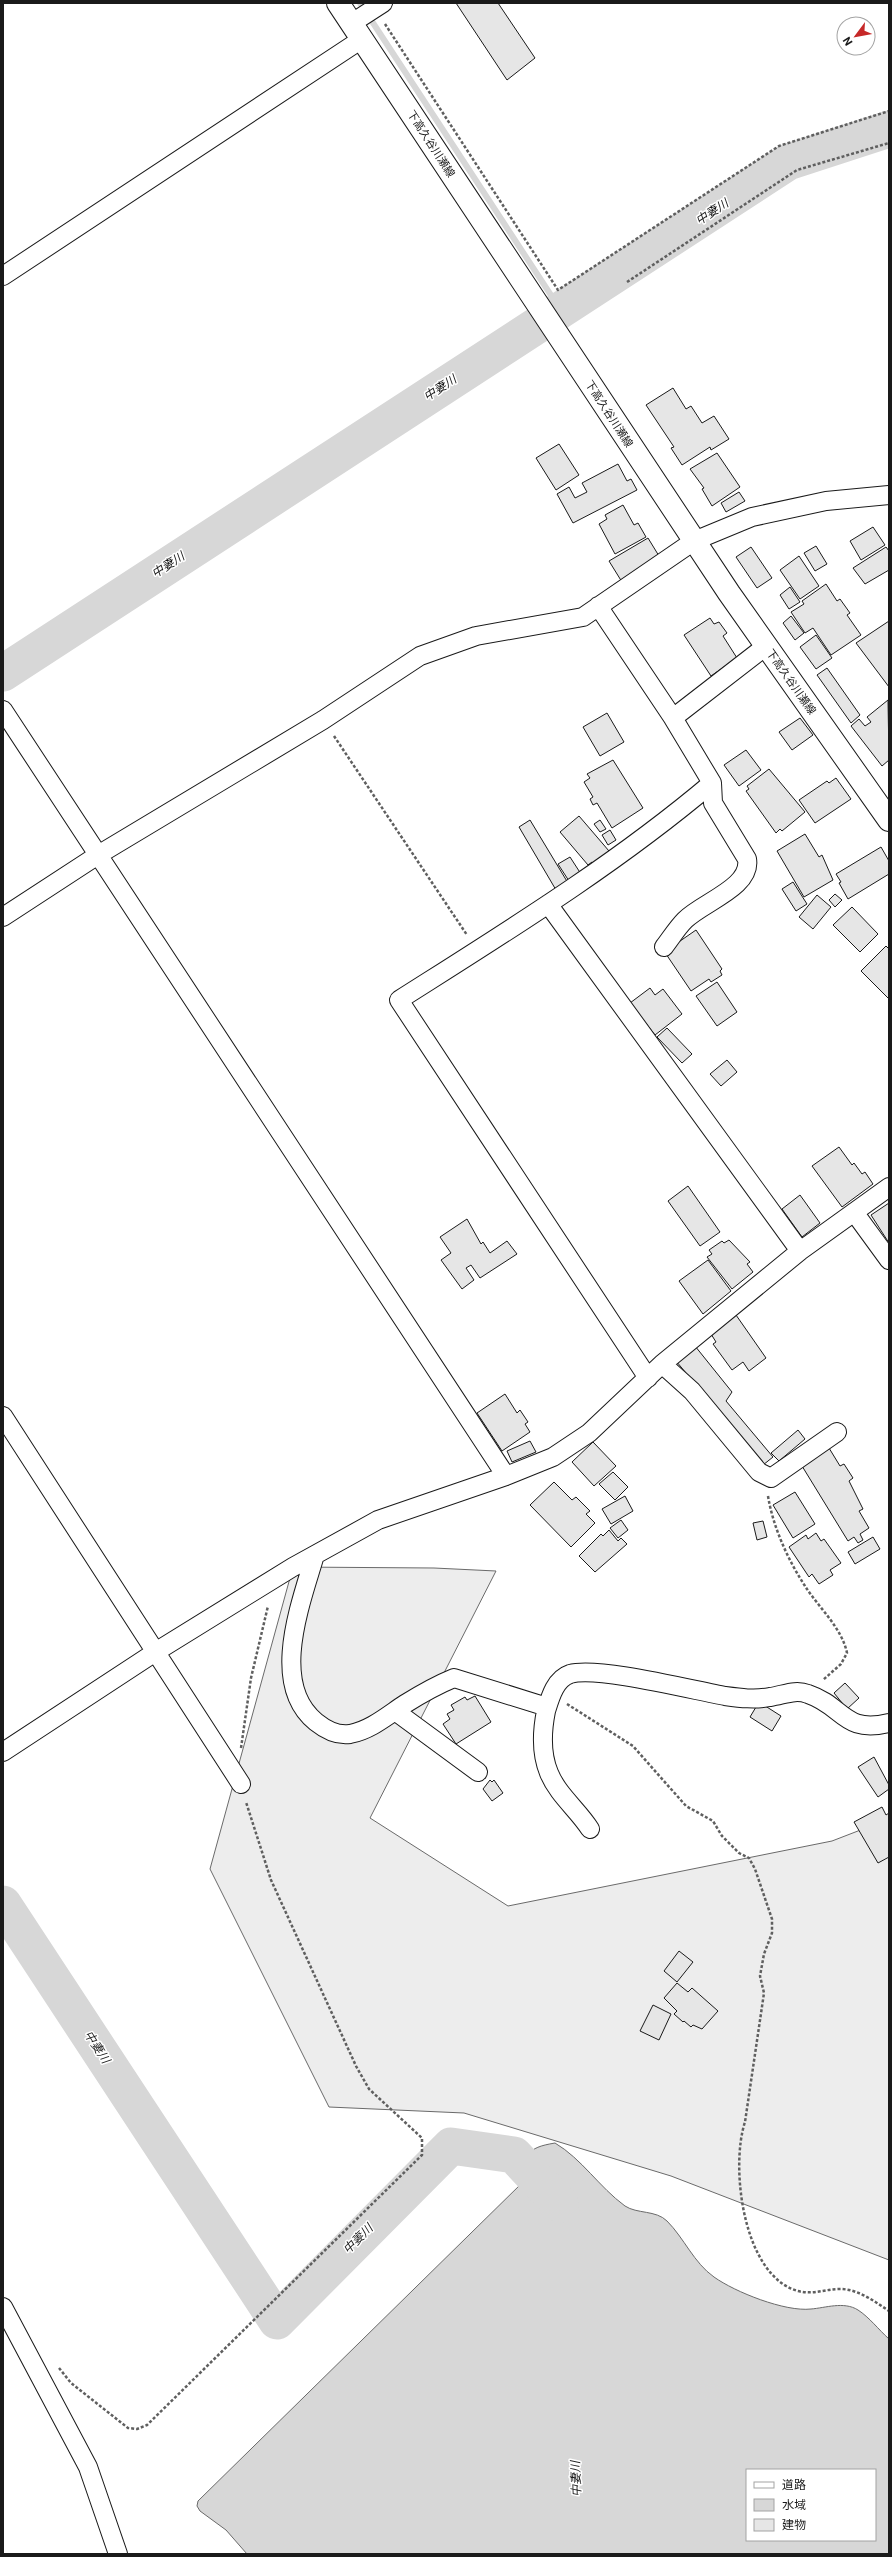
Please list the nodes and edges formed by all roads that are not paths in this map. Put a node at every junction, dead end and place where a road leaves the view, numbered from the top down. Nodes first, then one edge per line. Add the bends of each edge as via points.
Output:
1 (338, 3) edge
2 (367, 17) edge
3 (3, 276) edge
4 (888, 499) edge
5 (694, 541) junction
6 (598, 606) junction
7 (766, 646) junction
8 (3, 710) edge
9 (673, 718) junction
10 (712, 783) junction
11 (889, 820) edge
12 (98, 855) junction
13 (548, 904) junction
14 (3, 917) edge
15 (664, 947) dead end
16 (889, 1187) edge
17 (854, 1212) junction
18 (800, 1251) junction
19 (889, 1260) edge
20 (662, 1364) junction
21 (648, 1378) junction
22 (3, 1416) edge
23 (837, 1432) dead end
24 (506, 1476) junction
25 (315, 1556) junction
26 (157, 1651) junction
27 (548, 1704) junction
28 (394, 1711) junction
29 (889, 1723) edge
30 (3, 1752) edge
31 (478, 1772) dead end
32 (241, 1784) road end
33 (590, 1829) dead end
34 (3, 2307) edge
35 (118, 2554) edge

1 - 2 main road, 下高久谷川瀬線
2 - 3 street
2 - 5 main road, 下高久谷川瀬線 via 539,308
4 - 5 street via 826,501 793,507 752,517
5 - 6 street
5 - 7 main road, 下高久谷川瀬線
6 - 9 street
6 - 12 street via 583,617 476,636 420,656 323,720
7 - 9 street
7 - 11 main road, 下高久谷川瀬線
8 - 12 street
9 - 10 street
10 - 13 street via 682,808
10 - 15 street via 713,803 747,859 749,867 741,881 686,920
12 - 14 street
12 - 24 street
13 - 18 street
13 - 21 street via 399,1000
16 - 17 street
17 - 18 street
17 - 19 street
18 - 20 street
20 - 21 street
20 - 23 street via 692,1391 759,1472 771,1478
21 - 24 street via 589,1433 553,1456
22 - 26 street
24 - 25 street via 378,1520
25 - 26 street
25 - 28 street via 294,1630 291,1661 296,1691 305,1711 329,1732 348,1734 363,1730
26 - 30 street
26 - 32 street
27 - 28 street via 454,1678
27 - 29 street via 558,1683 569,1674 596,1672 736,1698 770,1697 793,1691 807,1693 826,1701 841,1716 857,1725 873,1727
27 - 33 street via 543,1747 549,1773 558,1789
28 - 31 street
34 - 35 street via 88,2468

